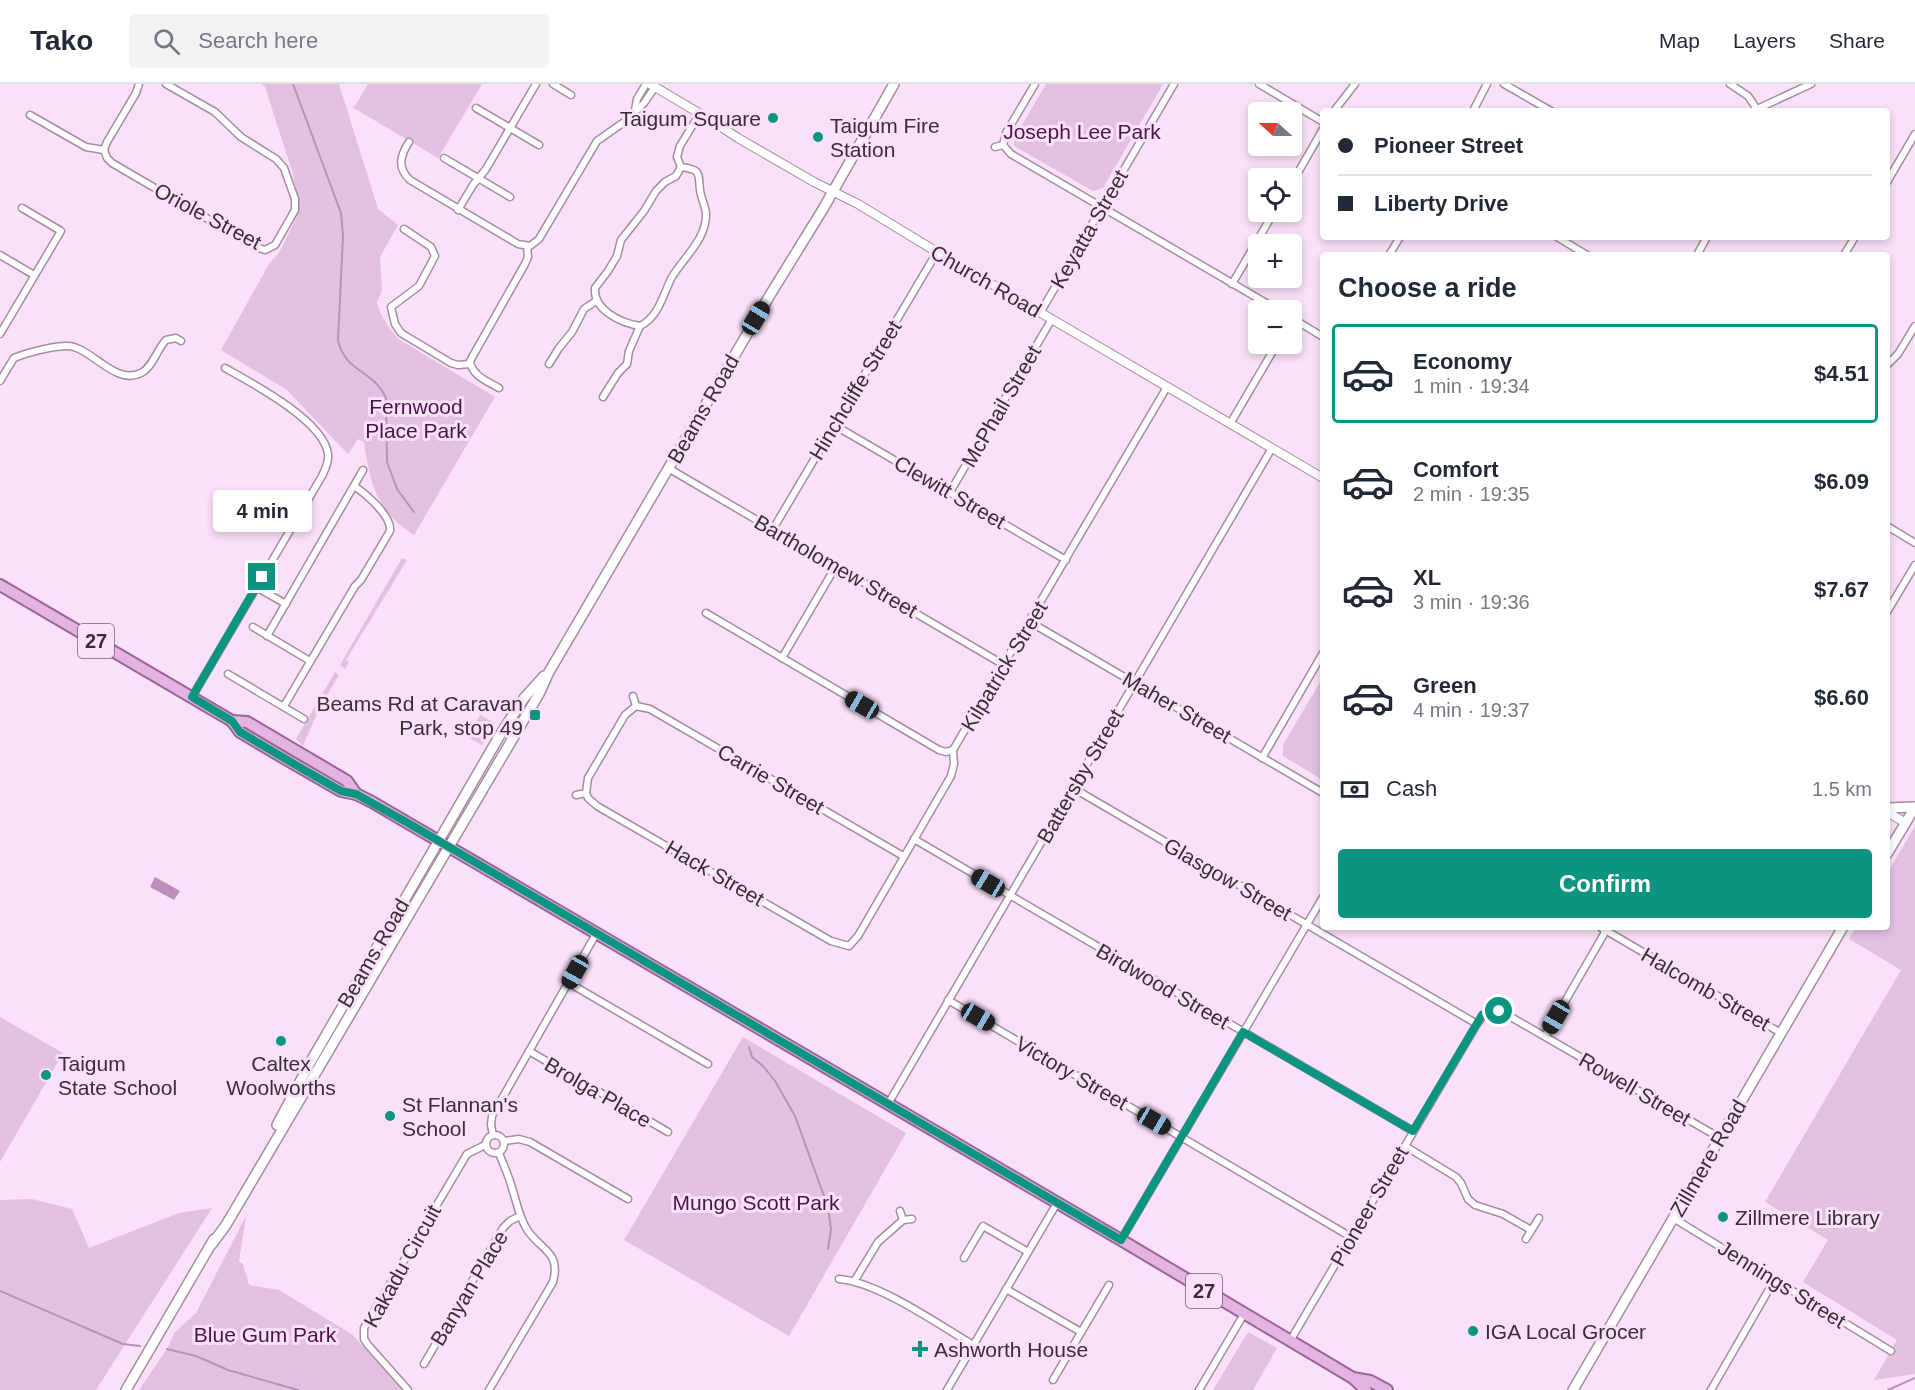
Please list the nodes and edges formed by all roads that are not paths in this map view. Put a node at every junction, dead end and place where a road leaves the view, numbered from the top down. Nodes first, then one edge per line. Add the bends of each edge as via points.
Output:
1 (139, 84) edge
2 (166, 84) edge
3 (536, 84) edge
4 (553, 84) edge
5 (646, 84) edge
6 (894, 84) edge
7 (1035, 84) edge
8 (1174, 84) edge
9 (1259, 84) edge
10 (1354, 84) edge
11 (1487, 84) edge
12 (1504, 84) edge
13 (1730, 84) edge
14 (1811, 84) edge
15 (652, 85) edge
16 (571, 95) dead end
17 (476, 108) dead end
18 (1336, 108) edge
19 (1475, 108) edge
20 (1546, 108) edge
21 (1757, 108) edge
22 (1762, 108) edge
23 (635, 110) junction
24 (700, 113) junction
25 (30, 115) dead end
26 (1320, 120) edge
27 (510, 128) junction
28 (1320, 134) edge
29 (1915, 135) edge
30 (409, 142) dead end
31 (539, 145) dead end
32 (1003, 145) junction
33 (995, 147) dead end
34 (104, 150) junction
35 (444, 158) dead end
36 (681, 167) junction
37 (1301, 168) edge
38 (1890, 177) edge
39 (478, 179) junction
40 (833, 191) junction
41 (510, 197) dead end
42 (1102, 207) junction
43 (22, 208) dead end
44 (458, 210) junction
45 (1269, 222) edge
46 (404, 229) dead end
47 (1562, 240) edge
48 (527, 246) junction
49 (937, 252) junction
50 (1582, 252) edge
51 (0, 255) edge
52 (34, 275) junction
53 (1232, 284) junction
54 (1260, 300) edge
55 (596, 302) junction
56 (1040, 313) junction
57 (0, 315) edge
58 (1052, 319) junction
59 (8, 320) junction
60 (1302, 325) edge
61 (640, 326) junction
62 (1915, 326) edge
63 (0, 333) edge
64 (1320, 335) edge
65 (182, 341) dead end
66 (1271, 354) edge
67 (1890, 361) edge
68 (470, 364) junction
69 (549, 364) dead end
70 (225, 368) dead end
71 (1, 377) edge
72 (1167, 387) junction
73 (499, 388) dead end
74 (603, 397) dead end
75 (1230, 424) junction
76 (834, 425) junction
77 (1272, 448) junction
78 (668, 468) junction
79 (363, 470) dead end
80 (1320, 476) edge
81 (354, 486) junction
82 (950, 492) junction
83 (1890, 528) edge
84 (773, 529) junction
85 (1915, 543) edge
86 (1066, 560) junction
87 (1915, 565) edge
88 (836, 566) junction
89 (0, 585) edge
90 (256, 587) junction
91 (286, 604) junction
92 (1890, 607) edge
93 (706, 614) dead end
94 (1030, 622) junction
95 (253, 627) dead end
96 (267, 636) junction
97 (782, 658) junction
98 (1320, 659) edge
99 (310, 661) junction
100 (1004, 665) junction
101 (549, 672) junction
102 (228, 674) dead end
103 (1134, 683) junction
104 (633, 696) dead end
105 (192, 697) junction
106 (284, 706) junction
107 (636, 706) junction
108 (304, 718) dead end
109 (953, 750) junction
110 (1262, 758) junction
111 (1073, 788) junction
112 (1320, 792) edge
113 (586, 793) junction
114 (576, 795) dead end
115 (1915, 807) edge
116 (1890, 810) edge
117 (1890, 812) edge
118 (1906, 823) junction
119 (914, 839) junction
120 (438, 841) junction
121 (449, 847) junction
122 (1890, 849) edge
123 (903, 856) junction
124 (1010, 896) junction
125 (1320, 902) edge
126 (1307, 925) junction
127 (1603, 930) edge
128 (1606, 930) edge
129 (1840, 930) edge
130 (596, 934) junction
131 (849, 946) joint
132 (569, 984) junction
133 (948, 1000) junction
134 (1487, 1011) joint
135 (1477, 1024) junction
136 (1243, 1032) junction
137 (1781, 1033) junction
138 (1545, 1036) junction
139 (529, 1051) junction
140 (708, 1064) dead end
141 (888, 1104) junction
142 (1413, 1131) junction
143 (668, 1132) dead end
144 (493, 1135) junction
145 (1182, 1137) junction
146 (1720, 1138) junction
147 (504, 1141) junction
148 (485, 1145) junction
149 (1405, 1146) junction
150 (499, 1153) junction
151 (628, 1199) dead end
152 (1057, 1203) junction
153 (900, 1211) dead end
154 (520, 1216) junction
155 (1539, 1218) dead end
156 (1673, 1218) junction
157 (912, 1219) dead end
158 (903, 1220) junction
159 (1531, 1230) junction
160 (1351, 1237) junction
161 (1526, 1239) dead end
162 (1121, 1240) junction
163 (212, 1244) junction
164 (1028, 1252) junction
165 (964, 1258) dead end
166 (839, 1279) dead end
167 (1775, 1279) junction
168 (855, 1280) junction
169 (1108, 1285) dead end
170 (1006, 1289) junction
171 (1244, 1314) junction
172 (1081, 1332) junction
173 (1290, 1341) junction
174 (974, 1345) junction
175 (1891, 1351) dead end
176 (424, 1364) dead end
177 (1353, 1378) junction
178 (1053, 1380) dead end
179 (126, 1390) edge
180 (408, 1390) edge
181 (489, 1390) edge
182 (947, 1390) edge
183 (1198, 1390) edge
184 (1366, 1390) edge
185 (1386, 1390) edge
186 (1573, 1390) edge
187 (1712, 1390) edge

1 - 34 street
2 - 34 street, Oriole Street via 215,112 244,140 284,168 295,210 273,247 256,247 112,163
3 - 27 street
4 - 16 street
5 - 23 street
6 - 40 main road, Beams Road
7 - 32 street
8 - 42 street, Keyatta Street
9 - 26 street
10 - 18 street
11 - 19 street
12 - 20 street
13 - 21 street via 1748,96
14 - 22 street
15 - 23 street via 644,103
15 - 24 street, Church Road
17 - 27 street
23 - 48 street via 597,141 539,239
24 - 36 street via 680,146 677,157
24 - 40 street, Church Road
25 - 34 street via 86,147
27 - 31 street
27 - 39 street
28 - 37 street
29 - 38 street
30 - 44 street via 401,163 406,177
32 - 33 street
32 - 42 street via 1008,152
35 - 39 street
36 - 55 street via 676,176 656,191 621,240 617,256 595,288
36 - 61 street via 699,173 705,222 689,255 671,278 660,305 651,319
39 - 41 street
39 - 44 street
40 - 49 street, Church Road
40 - 78 main road, Beams Road
42 - 53 street
42 - 56 street, Keyatta Street
43 - 52 street via 60,231
44 - 48 street
45 - 53 street
46 - 68 street via 431,247 435,256 419,286 391,307 395,324 405,336 454,364
47 - 50 street
48 - 68 street via 525,264
49 - 56 street, Church Road
49 - 76 street, Hinchcliffe Street
51 - 52 street
52 - 59 street
53 - 54 street
55 - 61 street via 630,325
55 - 69 street via 584,309
56 - 58 street, Church Road
57 - 59 street
58 - 72 street, Church Road
58 - 82 street, McPhail Street
59 - 63 street
60 - 64 street
61 - 74 street via 627,364
62 - 67 street
65 - 71 street via 166,340 148,368 131,376 123,376 68,346 14,358
66 - 75 street
68 - 73 street via 477,375
70 - 90 street via 292,409 320,436 328,453 322,476
72 - 75 street, Church Road
72 - 86 street, Kilpatrick Street
75 - 77 street, Church Road
76 - 82 street, Clewitt Street
76 - 84 street, Hinchcliffe Street
77 - 80 street, Church Road
77 - 103 street, Battersby Street
78 - 84 street, Bartholomew Street
78 - 101 main road, Beams Road
79 - 81 street
81 - 91 street
81 - 99 street via 390,522 390,531
82 - 86 street, Clewitt Street
83 - 85 street
84 - 88 street, Bartholomew Street
86 - 94 street, Kilpatrick Street
87 - 92 street
88 - 97 street
88 - 100 street, Bartholomew Street
89 - 105 main road, 27
90 - 91 street
90 - 105 street
91 - 96 street
93 - 97 street
94 - 100 street, Kilpatrick Street
94 - 103 street, Maher Street
95 - 96 street
96 - 99 street
97 - 109 street via 943,751
98 - 110 street
99 - 106 street
100 - 109 street, Kilpatrick Street
101 - 120 main road, Beams Road via 518,707
101 - 121 main road, Beams Road
102 - 106 street
103 - 110 street, Maher Street
103 - 111 street, Battersby Street
104 - 107 street
105 - 120 main road, 27 via 267,748
106 - 108 street
107 - 113 street via 625,715 588,778
107 - 123 street, Carrie Street via 650,709
109 - 119 street, Kilpatrick Street via 952,772
110 - 112 street, Maher Street
111 - 124 street, Battersby Street
111 - 126 street, Glasgow Street
113 - 114 street
113 - 131 street, Hack Street via 597,806 831,941
115 - 116 main road
115 - 118 main road
117 - 118 street
118 - 122 main road
119 - 123 street, Kilpatrick Street
119 - 124 street, Birdwood Street
120 - 121 main road, 27
120 - 163 main road, Beams Road via 311,1061
121 - 130 main road, 27
121 - 163 main road, Beams Road
123 - 131 street, Kilpatrick Street
124 - 133 street, Battersby Street
124 - 136 street, Birdwood Street
125 - 126 street
126 - 135 street, Glasgow Street
126 - 136 street
127 - 138 street
128 - 137 street, Halcomb Street
129 - 137 main road, Zillmere Road
130 - 132 street
130 - 141 main road, 27
132 - 139 street
132 - 140 street
133 - 141 street, Battersby Street
133 - 145 street, Victory Street
134 - 135 street, Pioneer Street
134 - 138 street, Rowell Street via 1499,1011
135 - 142 street, Pioneer Street
136 - 142 street, Birdwood Street
136 - 145 street
137 - 146 main road, Zillmere Road
138 - 146 street, Rowell Street
139 - 143 street, Brolga Place
139 - 144 street via 492,1116
141 - 152 main road, 27
142 - 149 street, Pioneer Street
144 - 147 street
144 - 148 street
145 - 160 street, Victory Street
145 - 162 street
146 - 156 main road, Zillmere Road
147 - 150 street
147 - 151 street via 530,1142
148 - 150 street via 490,1152
148 - 180 street, Kakadu Circuit via 467,1154 364,1328 368,1345
149 - 159 street via 1456,1177 1475,1205 1503,1214
149 - 160 street, Pioneer Street
150 - 154 street
152 - 162 main road, 27
152 - 164 street
153 - 158 street
154 - 176 street, Banyan Place via 503,1228
154 - 181 street via 528,1231 552,1255 555,1273
155 - 159 street
156 - 167 street, Jennings Street
156 - 186 main road, Zillmere Road
157 - 158 street
158 - 168 street via 878,1242
159 - 161 street
160 - 173 street, Pioneer Street
162 - 171 main road, 27
163 - 179 main road, Beams Road
164 - 165 street via 983,1226
164 - 170 street
166 - 168 street
167 - 175 street, Jennings Street
167 - 187 street
168 - 174 street
169 - 172 street
170 - 172 street
170 - 174 street
171 - 173 main road, 27
171 - 183 street
172 - 178 street
173 - 177 main road, 27
174 - 182 street
177 - 184 main road, 27
177 - 185 main road, 27

